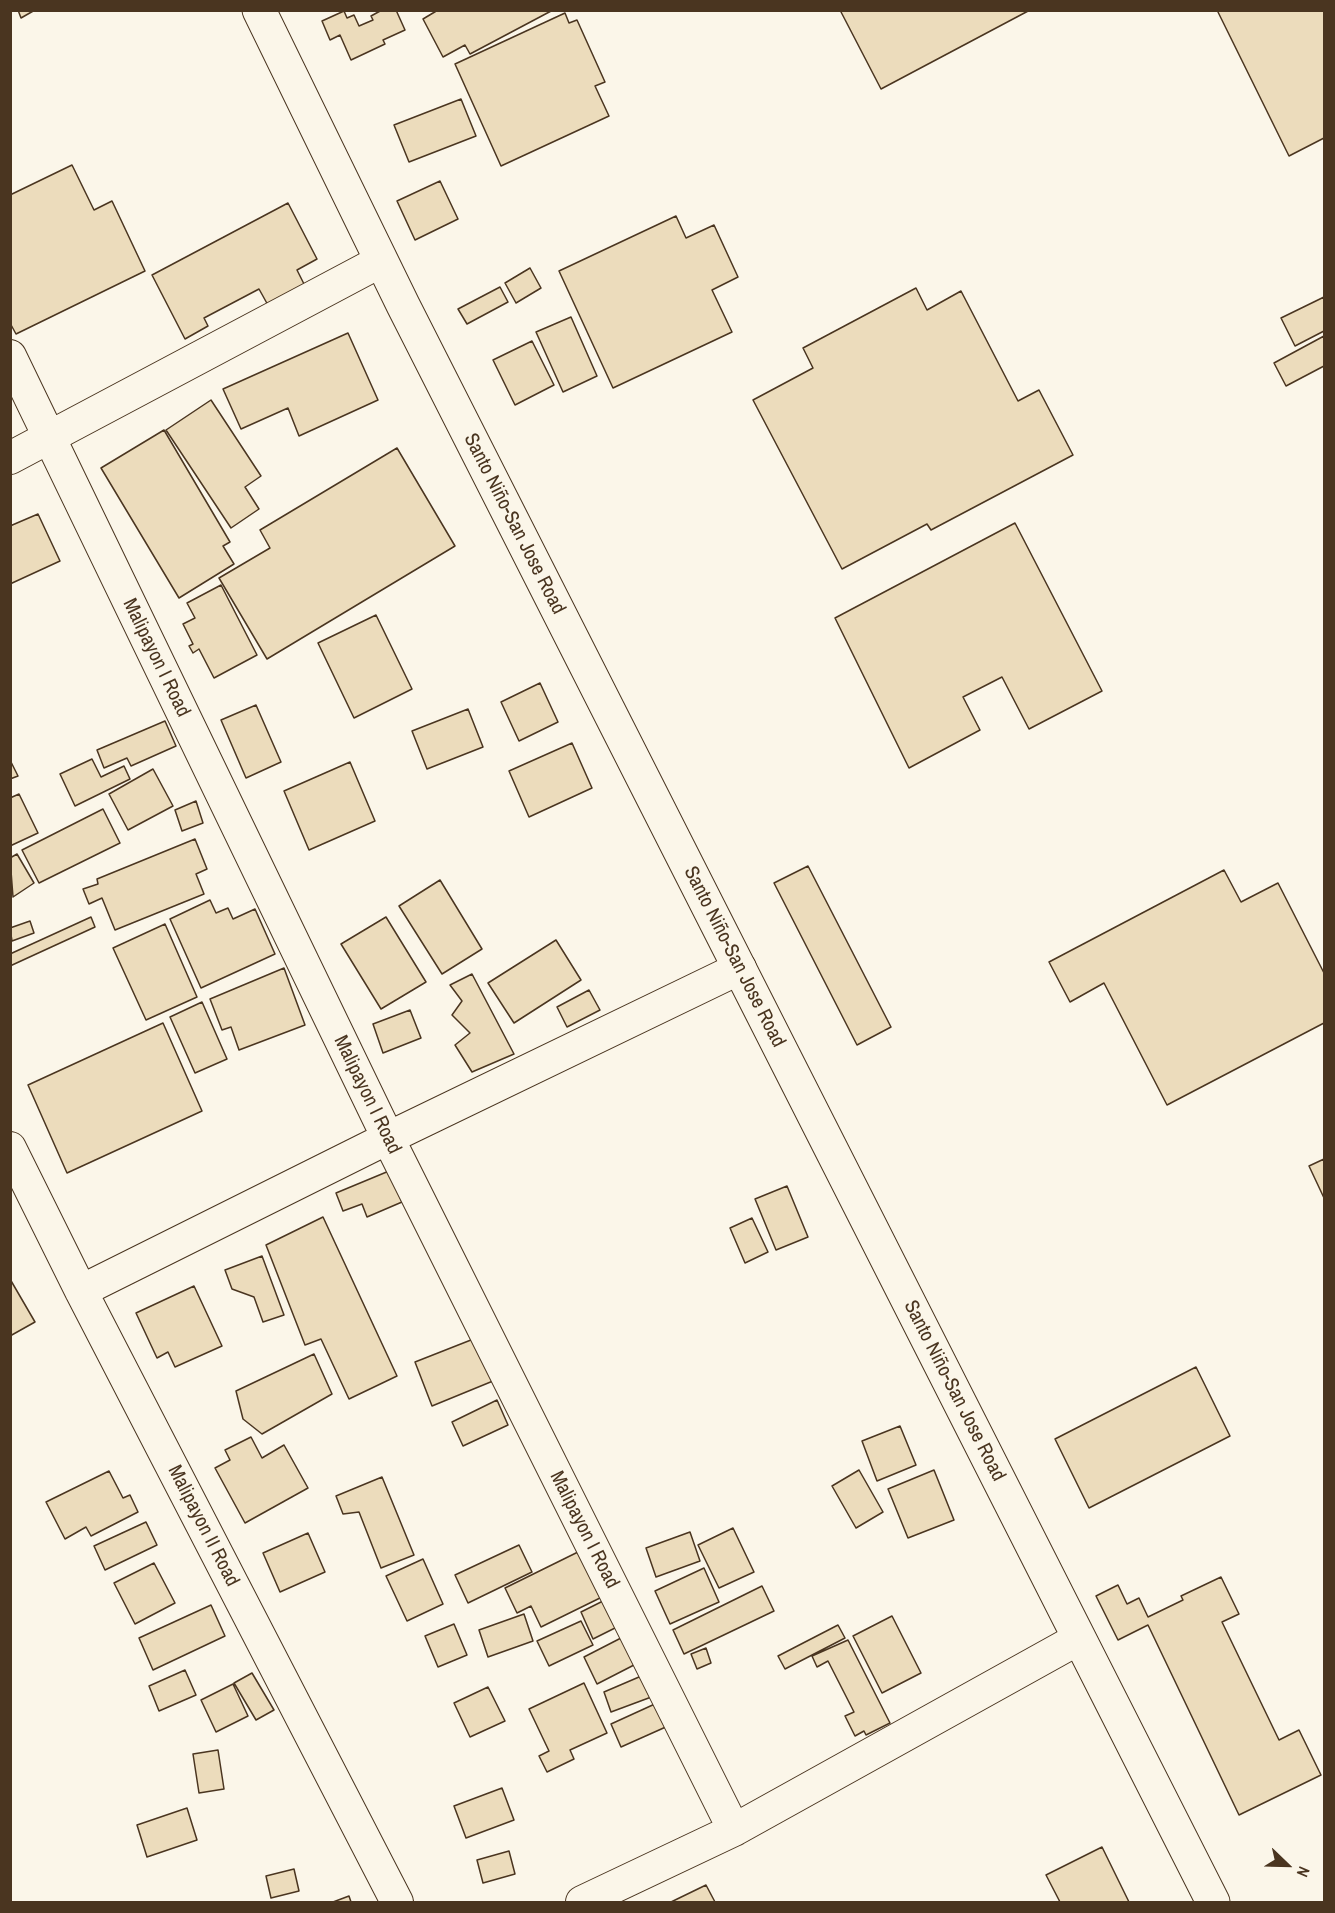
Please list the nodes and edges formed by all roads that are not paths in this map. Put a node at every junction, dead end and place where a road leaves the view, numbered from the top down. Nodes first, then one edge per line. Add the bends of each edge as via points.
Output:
1 (259, 10) edge
2 (381, 261) junction
3 (10, 356) edge
4 (51, 438) junction
5 (10, 458) edge
6 (740, 968) junction
7 (388, 1138) junction
8 (10, 1148) edge
9 (81, 1291) junction
10 (1078, 1639) junction
11 (734, 1830) junction
12 (397, 1902) edge
13 (582, 1902) edge
14 (1213, 1902) edge

1 - 2 main road, Santo Niño-San Jose Road
2 - 4 street
2 - 6 main road, Santo Niño-San Jose Road
3 - 4 street, Malipayon I Road
4 - 5 street
4 - 7 street, Malipayon I Road
6 - 7 street
6 - 10 main road, Santo Niño-San Jose Road
7 - 9 street
7 - 11 street, Malipayon I Road
8 - 9 street, Malipayon II Road
9 - 12 street, Malipayon II Road
10 - 11 street
10 - 14 main road, Santo Niño-San Jose Road
11 - 13 street

